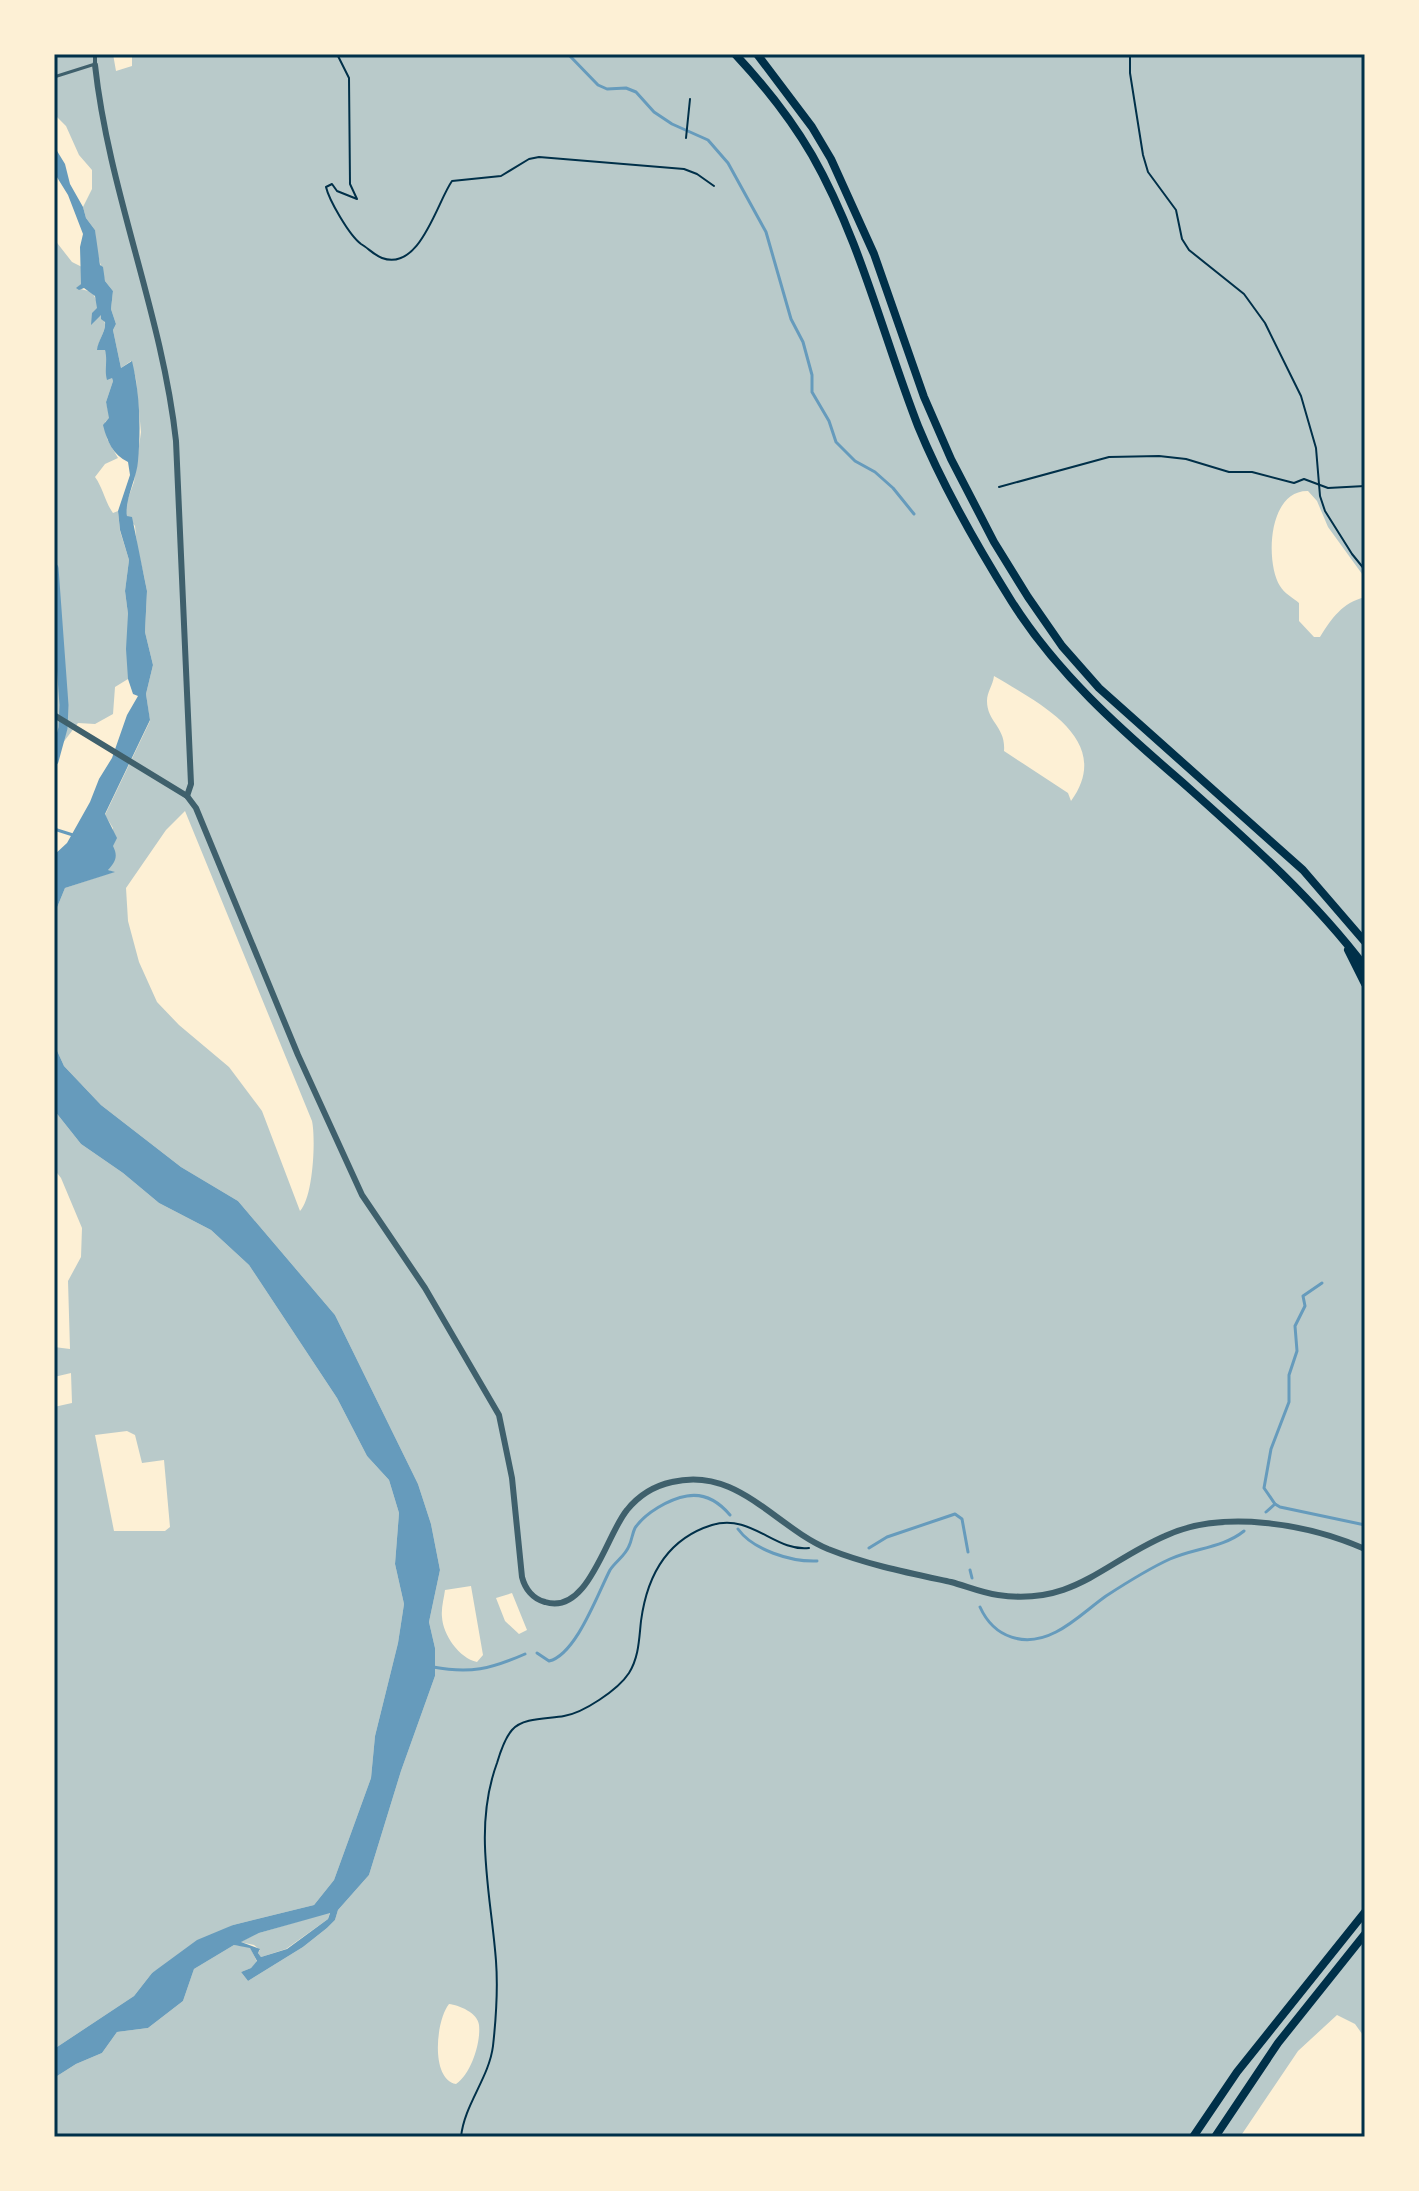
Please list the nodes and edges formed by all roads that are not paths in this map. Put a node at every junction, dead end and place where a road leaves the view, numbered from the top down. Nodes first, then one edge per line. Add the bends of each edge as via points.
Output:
1 (95, 54) edge
2 (735, 54) edge
3 (757, 54) edge
4 (95, 65) junction
5 (54, 77) edge
6 (54, 715) edge
7 (184, 794) junction
8 (1342, 939) junction
9 (1365, 942) edge
10 (1365, 967) edge
11 (1365, 984) edge
12 (1365, 1549) edge
13 (1365, 1912) edge
14 (1365, 1934) edge
15 (1193, 2137) edge
16 (1215, 2137) edge

1 - 4 street
2 - 8 highway via 785,114 836,202 919,428 1013,604 1104,714 1282,874
3 - 9 highway via 812,127 849,196 951,459 1028,597 1099,688 1294,861
4 - 5 street
4 - 7 street via 107,142 171,396 191,784
6 - 7 street
7 - 12 street via 203,821 298,1055 362,1195 425,1288 499,1415 512,1478 520,1570 531,1594 555,1604 574,1597 639,1497 687,1479 723,1483 816,1543 874,1565 995,1595 1063,1592 1164,1536 1207,1522 1286,1527
8 - 10 highway
8 - 11 highway
13 - 15 highway via 1237,2072
14 - 16 highway via 1278,2043

